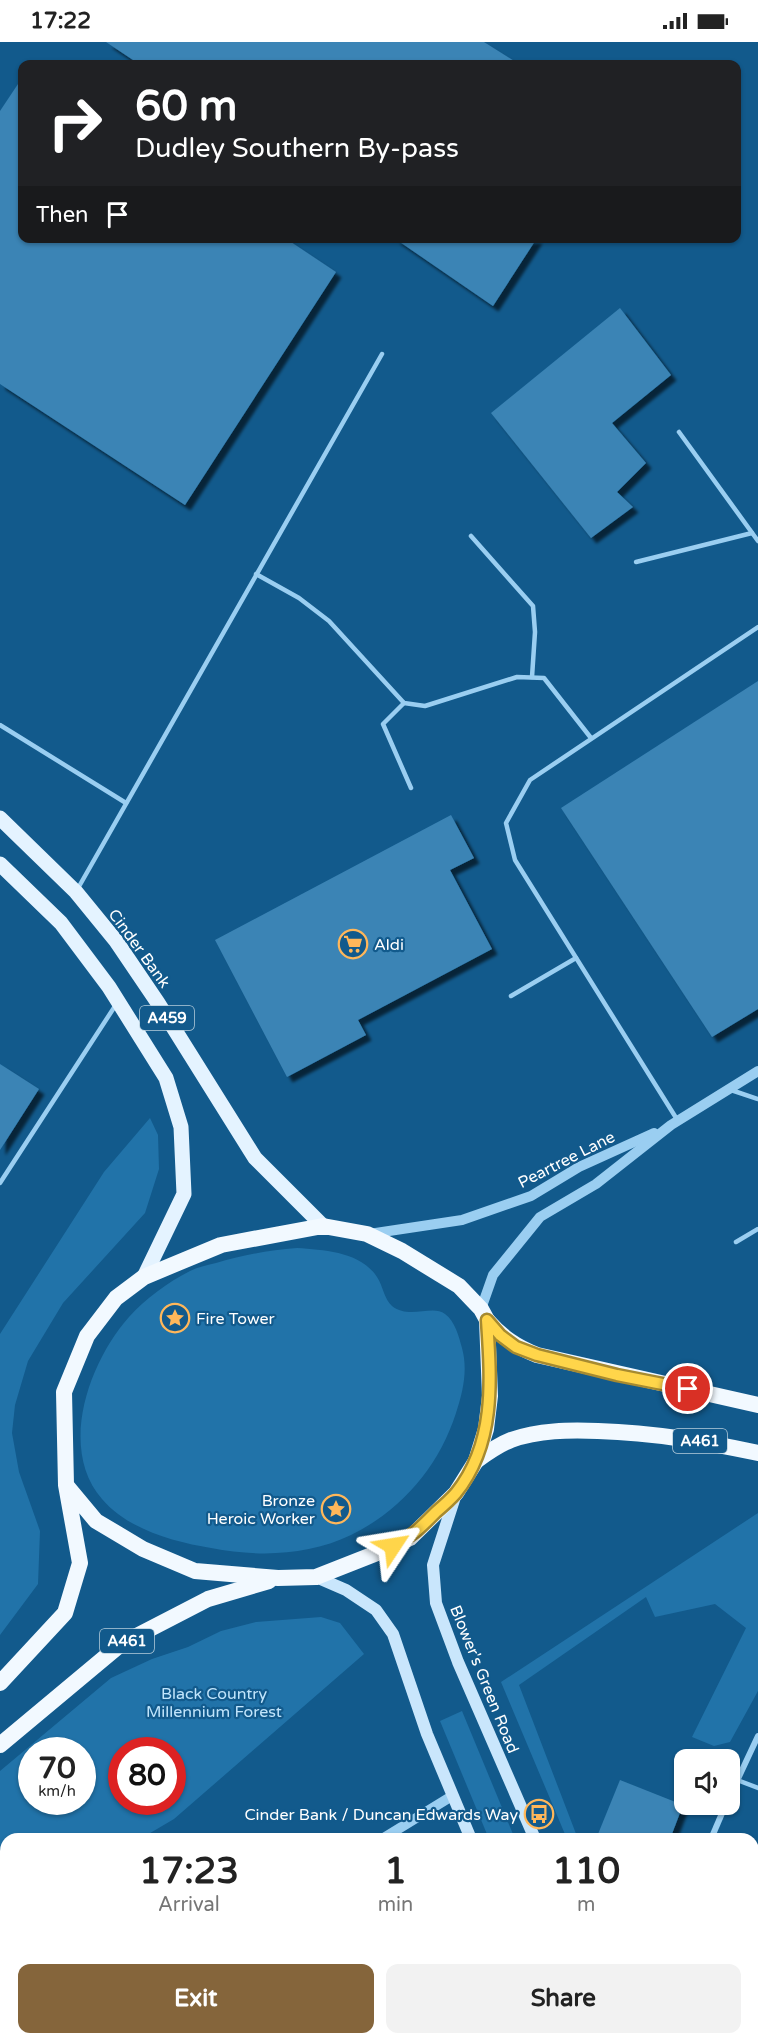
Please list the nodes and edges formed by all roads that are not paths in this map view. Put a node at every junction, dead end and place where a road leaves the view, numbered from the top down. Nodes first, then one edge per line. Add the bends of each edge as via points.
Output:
1 (382, 354) dead end
2 (679, 432) dead end
3 (752, 533) junction
4 (471, 536) dead end
5 (758, 541) edge
6 (636, 562) dead end
7 (256, 574) junction
8 (758, 627) edge
9 (532, 677) junction
10 (404, 703) junction
11 (0, 725) edge
12 (591, 738) junction
13 (411, 788) dead end
14 (126, 803) junction
15 (0, 818) edge
16 (0, 864) edge
17 (76, 892) junction
18 (576, 958) junction
19 (510, 996) dead end
20 (118, 1000) junction
21 (758, 1071) edge
22 (729, 1089) junction
23 (758, 1099) edge
24 (674, 1123) junction
25 (0, 1183) edge
26 (323, 1226) junction
27 (758, 1229) edge
28 (367, 1234) junction
29 (736, 1242) dead end
30 (144, 1277) junction
31 (484, 1315) junction
32 (758, 1405) edge
33 (758, 1453) edge
34 (476, 1461) junction
35 (66, 1485) junction
36 (456, 1493) junction
37 (316, 1577) junction
38 (278, 1578) junction
39 (0, 1683) edge
40 (758, 1736) edge
41 (0, 1745) edge
42 (740, 1774) edge
43 (740, 1781) edge
44 (758, 1788) edge
45 (452, 1796) junction
46 (721, 1815) edge
47 (392, 1833) edge
48 (468, 1833) edge
49 (532, 1833) edge
50 (714, 1833) edge

1 - 7 lane
2 - 3 lane
3 - 5 lane
3 - 6 lane
4 - 9 lane via 533,606
7 - 10 lane via 299,598 329,621
7 - 14 lane
8 - 12 lane
9 - 10 lane via 517,676 424,706
9 - 12 lane via 544,678
10 - 13 lane via 383,724
11 - 14 lane
12 - 18 lane via 530,780 506,823 515,860
14 - 17 lane
15 - 17 main road, Cinder Bank / A459
16 - 20 main road, A459 via 61,923
17 - 26 main road, Cinder Bank / A459 via 116,941 158,1003 255,1158
18 - 19 lane
18 - 24 lane
20 - 25 lane
20 - 30 main road, A459 via 166,1078 181,1127 184,1194
21 - 22 street, Peartree Lane
22 - 23 lane
22 - 24 street, Peartree Lane
24 - 28 street, Peartree Lane via 579,1167 531,1196 462,1220
24 - 31 street, Peartree Lane via 596,1184 540,1217 493,1275
26 - 28 highway
26 - 30 highway via 220,1245
27 - 29 lane
28 - 31 highway via 459,1286
30 - 35 highway via 116,1298 87,1336 64,1392
31 - 32 highway via 500,1335 537,1355
31 - 34 highway, A461 via 490,1396 486,1429
33 - 34 highway, A461 via 664,1435 571,1430 513,1440
34 - 36 highway, A461
35 - 38 highway, A461 via 96,1521 143,1549 195,1571
35 - 39 highway via 80,1563 65,1613
36 - 37 highway, A461 via 410,1538
36 - 49 main road, Blower's Green Road via 433,1565 436,1603
37 - 38 highway, A461
37 - 45 main road via 346,1590 376,1610 393,1634
38 - 41 highway, A461 via 208,1599 121,1644
40 - 42 street
43 - 44 lane
45 - 47 street
45 - 48 main road
46 - 50 street

